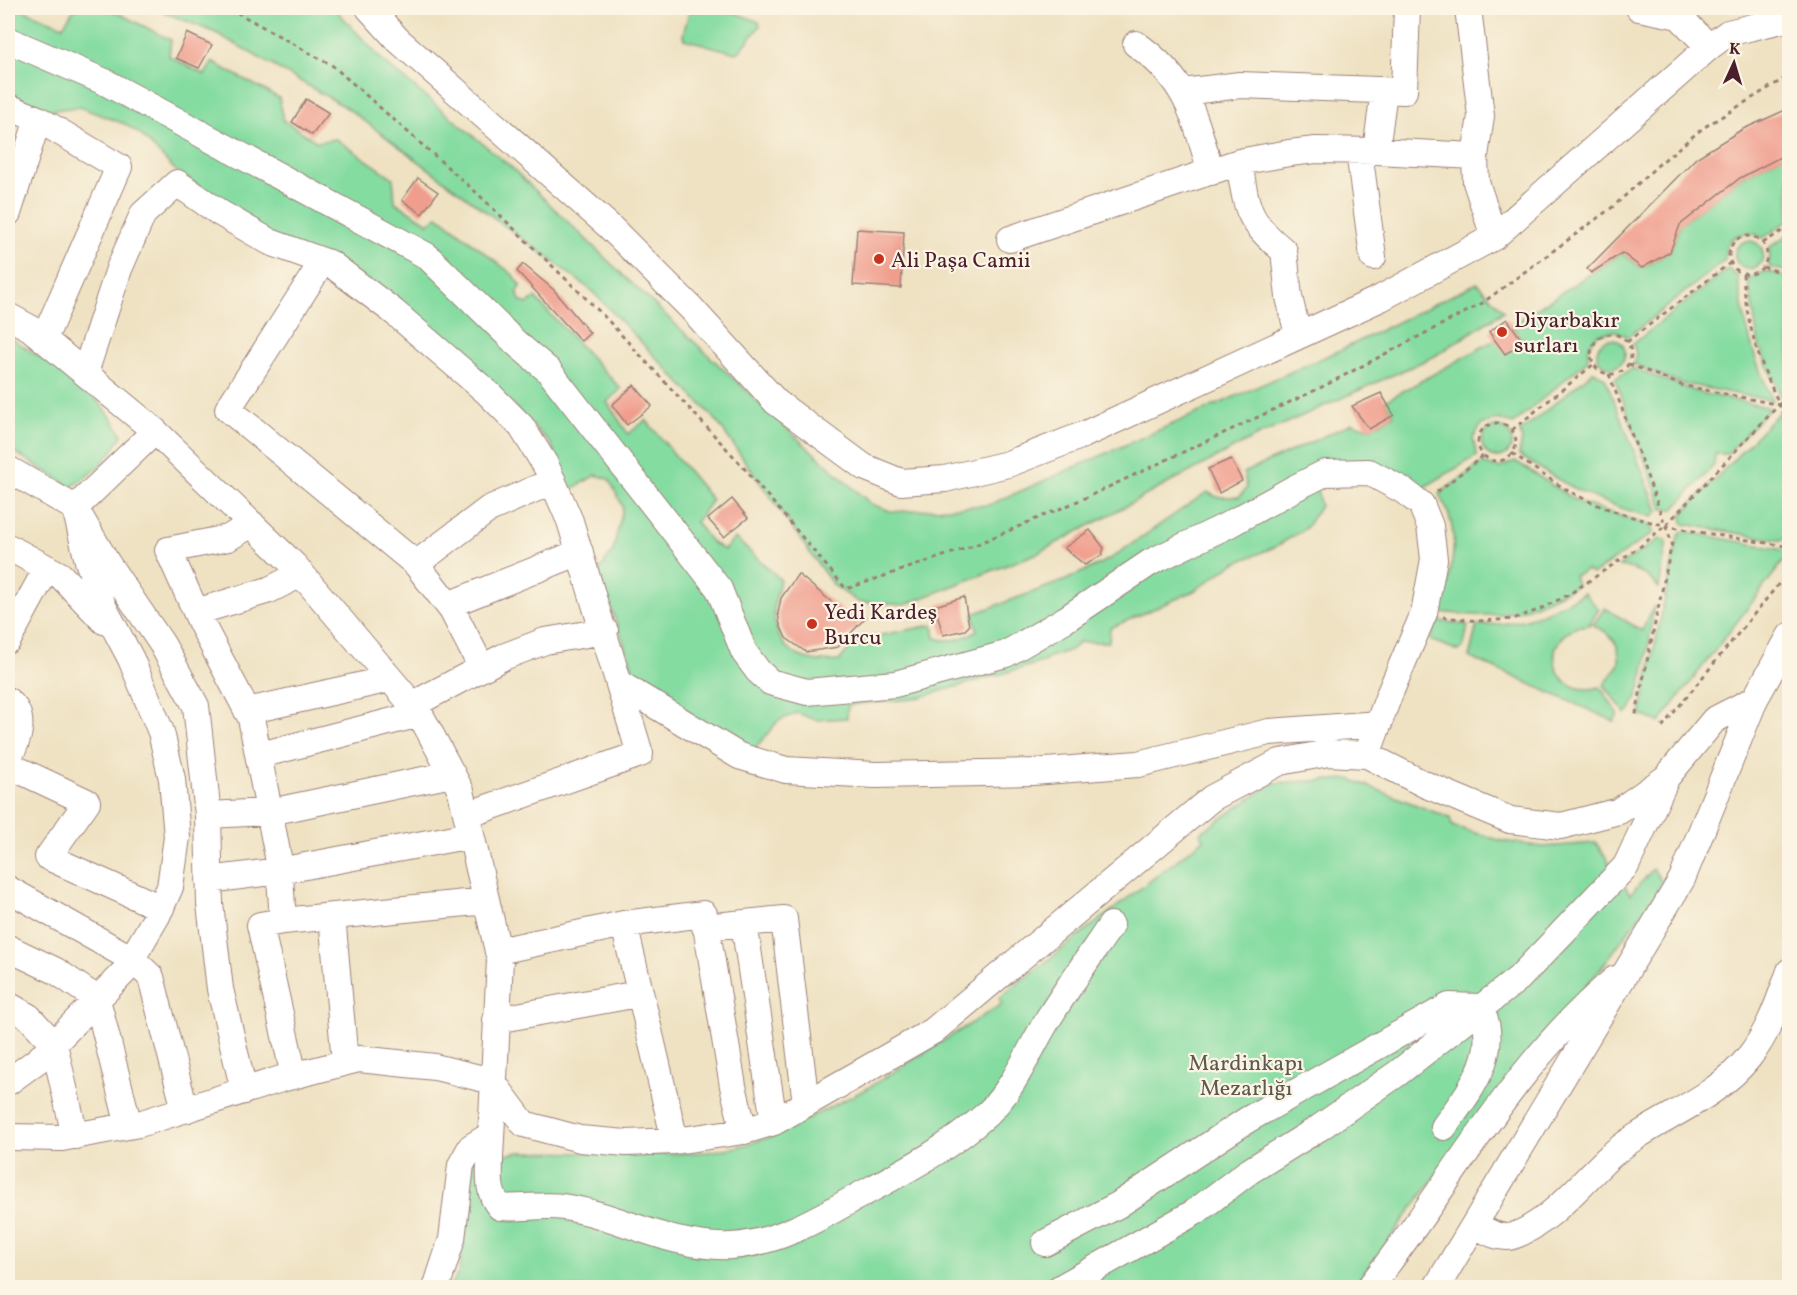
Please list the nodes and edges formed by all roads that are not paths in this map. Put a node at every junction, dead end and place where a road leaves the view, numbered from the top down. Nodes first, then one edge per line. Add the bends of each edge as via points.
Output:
1 (369, 8) edge
2 (1407, 8) edge
3 (1468, 8) edge
4 (1639, 8) edge
5 (1790, 18) edge
6 (8, 40) edge
7 (1136, 44) dead end
8 (1709, 47) junction
9 (1384, 91) junction
10 (1183, 92) junction
11 (8, 107) edge
12 (38, 119) junction
13 (1368, 151) junction
14 (1475, 156) junction
15 (1239, 162) junction
16 (1211, 172) junction
17 (8, 213) edge
18 (1494, 237) junction
19 (1010, 239) dead end
20 (1373, 257) dead end
21 (323, 261) junction
22 (8, 316) edge
23 (1298, 335) junction
24 (44, 339) junction
25 (85, 373) junction
26 (155, 431) junction
27 (8, 469) edge
28 (553, 482) junction
29 (75, 508) junction
30 (252, 524) junction
31 (8, 548) edge
32 (580, 552) junction
33 (416, 564) junction
34 (47, 568) junction
35 (301, 574) junction
36 (448, 605) junction
37 (196, 612) junction
38 (605, 630) junction
39 (119, 636) junction
40 (1790, 636) edge
41 (8, 640) edge
42 (482, 668) junction
43 (390, 679) junction
44 (620, 684) junction
45 (1755, 699) junction
46 (8, 701) edge
47 (416, 710) junction
48 (247, 711) junction
49 (1378, 724) junction
50 (260, 755) junction
51 (1367, 755) junction
52 (8, 759) edge
53 (8, 765) edge
54 (452, 774) junction
55 (1666, 778) junction
56 (270, 812) junction
57 (208, 815) junction
58 (469, 825) junction
59 (279, 871) junction
60 (209, 880) junction
61 (8, 889) edge
62 (486, 901) junction
63 (161, 908) junction
64 (332, 916) junction
65 (283, 921) junction
66 (744, 923) junction
67 (624, 924) junction
68 (1112, 925) dead end
69 (705, 927) junction
70 (8, 948) edge
71 (498, 951) junction
72 (132, 959) junction
73 (1630, 967) junction
74 (1790, 971) edge
75 (638, 994) junction
76 (97, 999) junction
77 (8, 1005) edge
78 (1480, 1007) junction
79 (496, 1020) junction
80 (54, 1044) junction
81 (345, 1062) junction
82 (294, 1076) junction
83 (492, 1081) junction
84 (8, 1082) edge
85 (244, 1091) junction
86 (806, 1104) junction
87 (185, 1110) junction
88 (774, 1122) junction
89 (129, 1126) junction
90 (1444, 1127) dead end
91 (744, 1131) junction
92 (491, 1135) junction
93 (75, 1136) junction
94 (8, 1137) edge
95 (675, 1141) junction
96 (1475, 1225) junction
97 (1045, 1243) dead end
98 (436, 1287) edge
99 (1060, 1287) edge
100 (1369, 1287) edge
101 (1436, 1287) edge

1 - 23 street via 397,39 610,227 691,308 776,402 864,467 901,482 945,479 1008,464 1083,435
2 - 9 street via 1404,92
3 - 14 street via 1480,116
4 - 8 street via 1679,16
5 - 8 street via 1728,33
6 - 49 street via 105,82 428,256 549,371 719,589 744,652 770,682 807,692 830,692 895,684 992,659 1066,619 1151,562 1325,473 1369,472 1421,504 1430,526 1434,559 1424,613
7 - 10 street
8 - 18 street
9 - 10 street via 1240,85
9 - 13 street
10 - 16 street via 1192,107
11 - 12 street
12 - 17 street
12 - 24 street via 118,167
13 - 14 street
13 - 15 street via 1316,150
13 - 20 street
14 - 18 street via 1476,182
15 - 16 street
15 - 23 street via 1247,210 1255,225 1284,251
16 - 19 street
18 - 23 street via 1381,298
21 - 25 street via 270,242 177,183 143,214 119,269
21 - 28 street via 394,312 488,393 521,426
21 - 33 street via 228,409
22 - 24 street
24 - 25 street
25 - 26 street
26 - 29 street
26 - 30 street
27 - 29 street
28 - 32 street
28 - 33 street via 489,509
29 - 39 street via 103,606
29 - 57 street via 162,644 196,706
30 - 35 street
30 - 37 street via 228,538 168,550
31 - 34 street
32 - 36 street
32 - 38 street
33 - 36 street
34 - 39 street via 60,574
34 - 41 street
35 - 37 street via 269,590
35 - 43 street
36 - 42 street
37 - 48 street
38 - 42 street via 545,641
38 - 44 street
39 - 63 street via 161,732 172,779 177,837 170,887
40 - 45 street
42 - 47 street
43 - 47 street
43 - 48 street
44 - 49 street via 739,756 786,770 1033,772 1138,764 1269,732
44 - 58 street via 640,754
45 - 55 street via 1714,720
45 - 73 street via 1682,879
46 - 52 street via 15,707 20,726 17,744
47 - 50 street
47 - 54 street
48 - 50 street
49 - 51 street
50 - 56 street
51 - 55 street via 1510,820 1562,826 1619,811
51 - 86 street via 1328,753 1280,762 1212,798 933,1031
53 - 63 street via 87,802 48,857
54 - 56 street
54 - 58 street via 461,791
55 - 78 street via 1626,866 1519,978
56 - 57 street
56 - 59 street
57 - 60 street
58 - 59 street
58 - 62 street
59 - 60 street
59 - 65 street
60 - 85 street via 220,989
61 - 72 street
62 - 64 street
62 - 71 street
63 - 72 street
64 - 65 street
64 - 81 street
65 - 82 street via 260,926
66 - 69 street
66 - 86 street via 784,919
66 - 88 street
67 - 69 street via 704,914
67 - 71 street
67 - 75 street
68 - 92 street via 1048,1020 1016,1081 988,1113 952,1143 800,1228 762,1242 730,1246 684,1243 562,1207 500,1207 492,1199 490,1188
69 - 91 street
70 - 76 street via 56,971
71 - 79 street
72 - 76 street
72 - 87 street via 151,977
73 - 96 street
73 - 100 street via 1579,1009 1523,1076
74 - 96 street via 1771,1021 1750,1056 1726,1084 1610,1156 1575,1192 1530,1228 1511,1237 1496,1236
75 - 79 street
75 - 95 street
76 - 80 street
76 - 89 street
77 - 80 street via 29,1017
78 - 90 street via 1488,1023 1486,1052 1476,1082
78 - 97 street via 1449,1006 1247,1120 1118,1205
78 - 99 street via 1398,1072 1195,1212
79 - 83 street
80 - 84 street
80 - 93 street
81 - 82 street
81 - 83 street via 359,1059 435,1067
82 - 85 street
83 - 92 street
83 - 95 street via 524,1124 580,1139 626,1143
85 - 87 street
86 - 88 street
87 - 89 street
88 - 91 street
89 - 93 street
91 - 95 street
92 - 98 street via 471,1147 461,1165 452,1239
93 - 94 street
96 - 101 street

